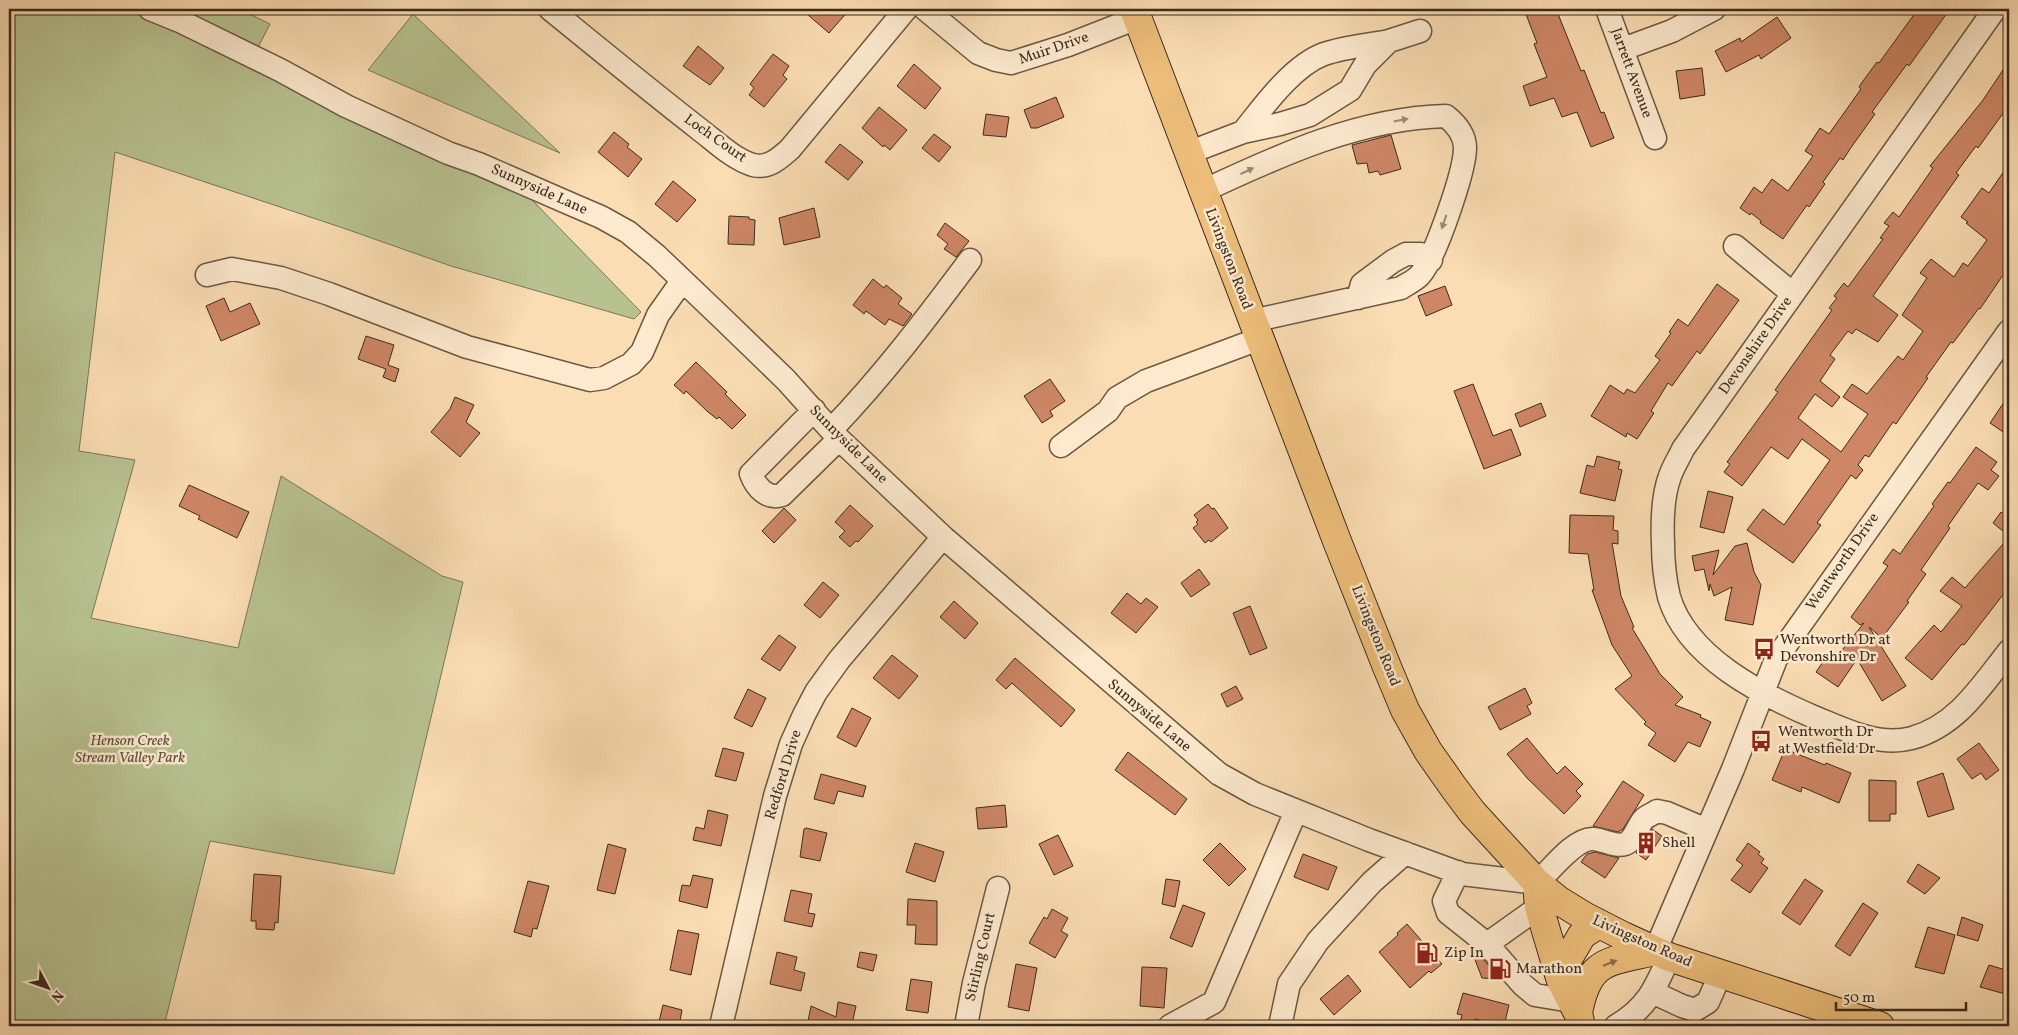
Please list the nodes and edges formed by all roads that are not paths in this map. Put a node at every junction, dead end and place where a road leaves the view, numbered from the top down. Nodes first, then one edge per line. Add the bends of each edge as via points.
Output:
1 (150, 9) edge
2 (550, 9) edge
3 (906, 9) edge
4 (925, 9) edge
5 (1607, 9) edge
6 (1714, 9) edge
7 (1995, 9) edge
8 (1135, 13) edge
9 (1420, 31) dead end
10 (1389, 41) junction
11 (1623, 49) junction
12 (1244, 132) junction
13 (1655, 138) dead end
14 (1188, 153) junction
15 (1202, 191) junction
16 (1734, 246) dead end
17 (970, 260) dead end
18 (207, 276) dead end
19 (682, 281) junction
20 (1793, 294) junction
21 (1256, 330) junction
22 (2009, 331) edge
23 (814, 410) junction
24 (835, 434) junction
25 (1061, 446) dead end
26 (943, 537) junction
27 (2009, 651) edge
28 (1762, 692) junction
29 (1296, 811) junction
30 (1707, 830) junction
31 (1406, 853) junction
32 (1458, 872) junction
33 (998, 888) dead end
34 (1538, 895) junction
35 (1599, 924) junction
36 (1487, 944) junction
37 (1662, 954) junction
38 (1720, 975) junction
39 (1652, 992) junction
40 (1573, 1002) edge
41 (1829, 1019) edge
42 (1630, 1022) edge
43 (721, 1026) edge
44 (966, 1026) edge
45 (1170, 1026) edge
46 (1280, 1026) edge
47 (1880, 1026) edge

1 - 19 street, Sunnyside Lane via 280,70 346,106 601,217 639,241
2 - 3 street, Loch Court via 728,150 744,161 762,166 776,161 790,149
4 - 8 street, Muir Drive via 978,53 1011,63 1059,48
5 - 11 street, Jarrett Avenue
6 - 11 street
7 - 20 street, Devonshire Drive
8 - 14 main road, Livingston Road
9 - 10 street
10 - 12 street via 1364,65 1350,90 1310,115
10 - 12 street via 1323,54 1293,73
11 - 13 street, Jarrett Avenue
12 - 14 street
14 - 15 main road, Livingston Road
15 - 21 main road, Livingston Road
15 -> 21 street via 1276,157 1353,130 1419,116 1446,116 1458,126 1465,146 1460,176 1431,260 1421,254 1406,254 1362,284 1358,298
16 - 20 street
17 - 24 street
18 - 19 street via 232,269 281,278 467,347 590,380 604,378 630,364 642,352 658,315
19 - 23 street, Sunnyside Lane
20 - 28 street, Devonshire Drive via 1683,449 1670,476 1664,510 1665,576 1678,615 1688,632 1724,668
21 - 25 street via 1146,381 1117,398 1108,411
21 - 34 main road, Livingston Road via 1336,541 1405,710 1428,751
22 - 28 street, Wentworth Drive via 1780,652
23 - 24 street, Sunnyside Lane
23 - 24 street via 751,474 755,484 768,495 782,495
24 - 26 street, Sunnyside Lane
26 - 29 street, Sunnyside Lane via 1219,774
26 - 43 street, Redford Drive via 839,660 804,715 775,796
27 - 28 street, Devonshire Drive via 1956,714 1941,726 1907,739 1888,740 1861,735
28 - 30 street, Wentworth Drive
29 - 31 street, Sunnyside Lane
29 - 45 street via 1214,1002
30 - 34 street via 1657,811 1644,819 1625,844 1583,840 1572,848
30 - 37 street, Wentworth Drive
31 - 32 street, Sunnyside Lane
31 - 46 street via 1372,882 1318,941 1289,984
32 - 34 street, Sunnyside Lane
32 - 36 street via 1444,901 1448,913
33 - 44 street, Stirling Court
34 - 35 main road, Livingston Road via 1570,907
34 - 36 street
34 - 40 main road
35 - 37 main road, Livingston Road
35 - 40 main road via 1582,935 1566,962
36 - 40 street via 1535,994
37 - 38 main road, Livingston Road
37 - 39 street, Wentworth Drive
40 -> 37 main road via 1590,978 1608,962
38 - 39 street via 1708,1002 1695,1010
38 - 41 main road, Livingston Road
39 - 42 street, Wentworth Drive
41 - 47 main road, Livingston Road

